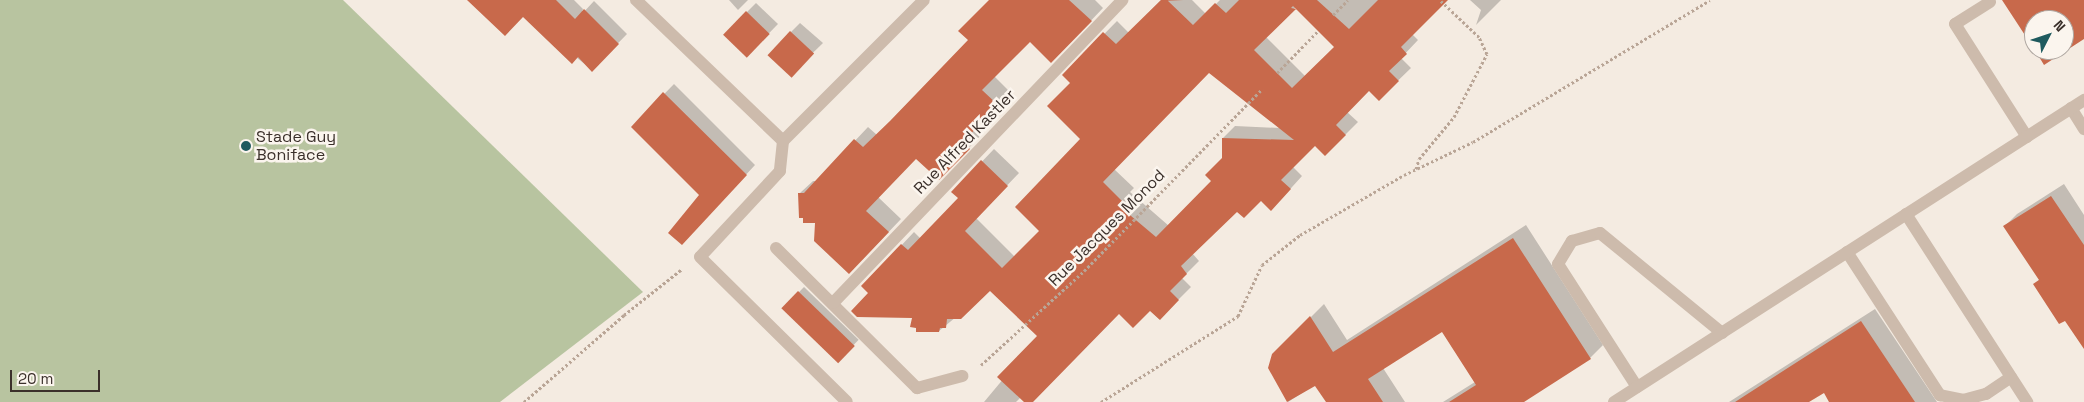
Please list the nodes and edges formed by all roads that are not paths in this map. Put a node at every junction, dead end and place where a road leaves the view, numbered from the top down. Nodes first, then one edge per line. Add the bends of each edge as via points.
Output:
1 (636, 0) edge
2 (924, 0) edge
3 (1120, 1) edge
4 (1990, 2) dead end
5 (2084, 100) edge
6 (2071, 108) junction
7 (2084, 129) edge
8 (2027, 137) junction
9 (783, 141) junction
10 (1906, 214) junction
11 (776, 248) dead end
12 (1847, 252) junction
13 (833, 303) junction
14 (1722, 333) junction
15 (962, 376) road end
16 (2011, 377) junction
17 (1637, 387) junction
18 (847, 402) edge
19 (1614, 402) edge
20 (2027, 402) edge

1 - 9 street
2 - 9 street
3 - 13 street, Rue Alfred Kastler
4 - 8 street via 1955,24
5 - 6 street
6 - 7 street
6 - 8 street
8 - 10 street
9 - 18 street via 780,171 700,257
10 - 12 street
10 - 16 street
11 - 13 street
12 - 14 street
12 - 16 street via 1940,395 1963,400 1986,394
13 - 15 street via 917,388
14 - 17 street
14 - 17 street via 1600,232 1572,241 1558,264
16 - 20 street
17 - 19 street

